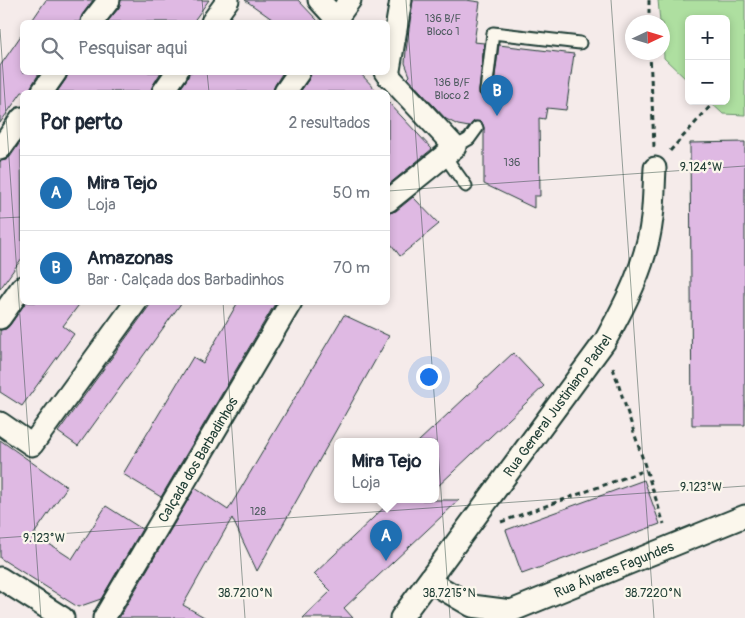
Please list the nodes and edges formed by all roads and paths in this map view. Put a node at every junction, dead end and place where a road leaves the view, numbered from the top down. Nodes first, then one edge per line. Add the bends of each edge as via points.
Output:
1 (109, 0) edge
2 (228, 0) edge
3 (320, 0) edge
4 (350, 0) edge
5 (401, 0) edge
6 (649, 0) edge
7 (649, 15) edge
8 (94, 20) edge
9 (213, 20) edge
10 (335, 20) edge
11 (337, 20) edge
12 (580, 43) dead end
13 (390, 58) edge
14 (650, 60) edge
15 (54, 75) edge
16 (175, 75) edge
17 (297, 75) edge
18 (388, 75) edge
19 (43, 90) edge
20 (164, 90) edge
21 (286, 90) edge
22 (486, 91) dead end
23 (711, 105) edge
24 (20, 123) edge
25 (477, 128) dead end
26 (0, 149) edge
27 (450, 151) junction
28 (655, 168) junction
29 (466, 186) dead end
30 (390, 199) edge
31 (20, 290) edge
32 (134, 305) edge
33 (289, 305) edge
34 (0, 318) edge
35 (605, 342) junction
36 (0, 422) edge
37 (646, 470) junction
38 (745, 516) edge
39 (499, 523) dead end
40 (671, 547) junction
41 (0, 578) edge
42 (429, 581) junction
43 (63, 618) edge
44 (104, 618) edge
45 (400, 618) edge

1 - 8 street
2 - 9 street
3 - 10 street
4 - 11 street
5 - 13 street
6 - 7 path
12 - 22 lane via 493,33
14 - 28 path
15 - 19 street
16 - 20 street
17 - 21 street
18 - 27 street
23 - 28 path
24 - 26 street
25 - 27 lane via 469,139
27 - 29 lane via 452,165
27 - 30 street
28 - 35 street, Rua General Justiniano Padrel via 652,220 641,266 624,308
31 - 34 street
32 - 36 street via 32,445
33 - 44 street, Calçada dos Barbadinhos
35 - 37 path
35 - 42 street, Rua General Justiniano Padrel
37 - 39 path
37 - 40 path
38 - 40 street, Rua Álvares Fagundes
40 - 42 street, Rua Álvares Fagundes via 511,611 472,606
41 - 43 street
42 - 45 street, Rua General Justiniano Padrel

